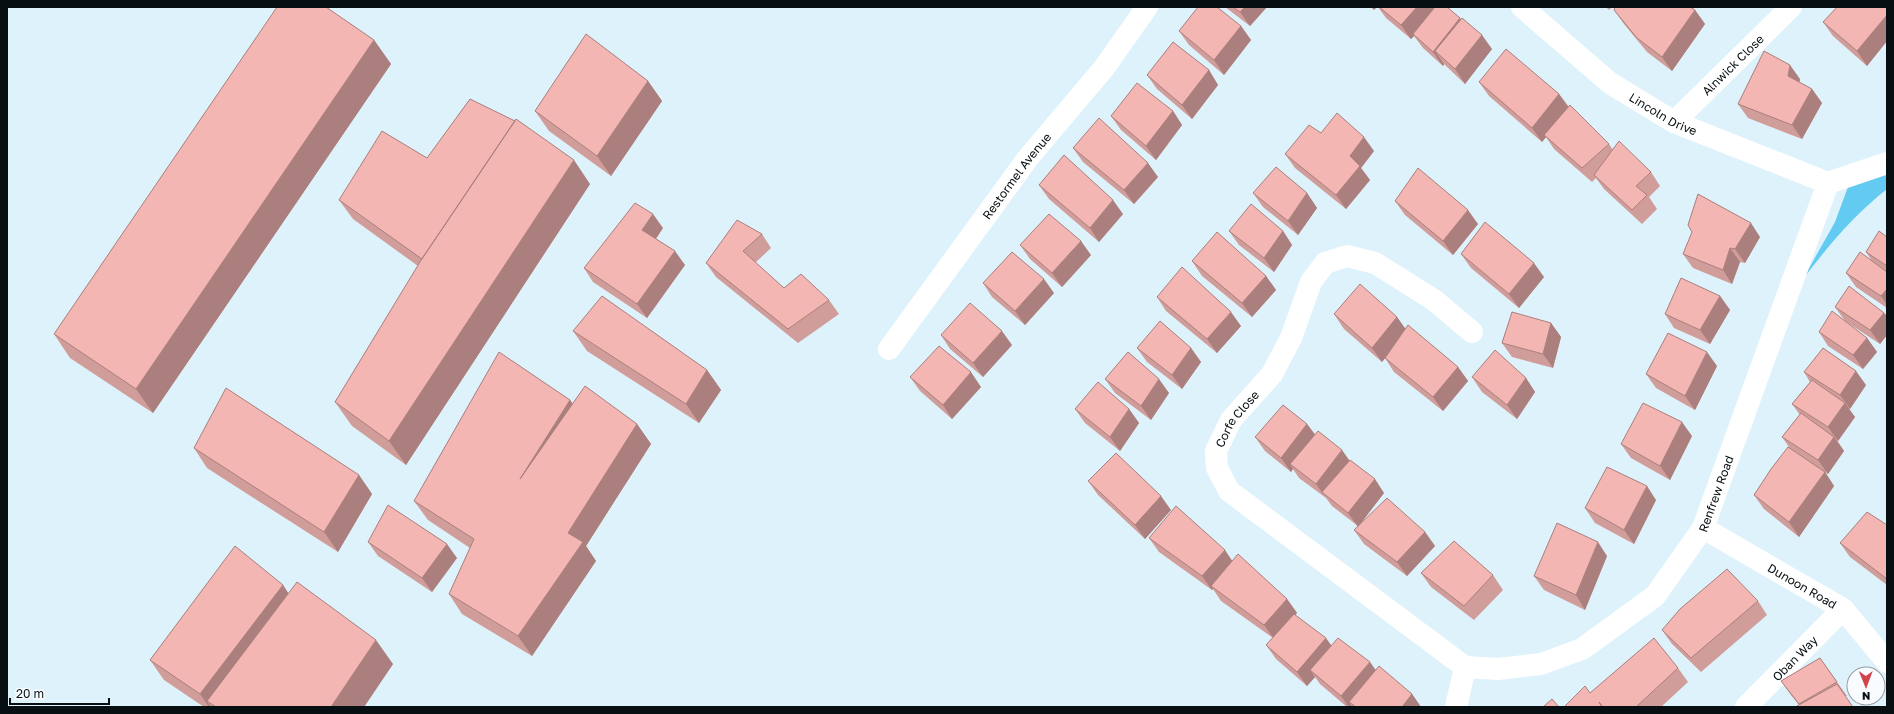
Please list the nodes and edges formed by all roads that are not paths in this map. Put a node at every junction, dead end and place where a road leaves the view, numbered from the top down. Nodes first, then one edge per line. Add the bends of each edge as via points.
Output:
1 (1147, 7) edge
2 (1522, 7) edge
3 (1791, 7) edge
4 (1674, 122) junction
5 (1887, 163) edge
6 (1828, 183) junction
7 (1472, 332) dead end
8 (889, 349) dead end
9 (1703, 528) junction
10 (1843, 609) junction
11 (1887, 662) edge
12 (1465, 667) junction
13 (1456, 707) edge
14 (1746, 707) edge

1 - 8 street, Restormel Avenue via 1104,68 1028,158
2 - 4 street, Lincoln Drive via 1610,83
3 - 4 street, Alnwick Close
4 - 6 street, Lincoln Drive
5 - 6 street
6 - 9 street, Renfrew Road
7 - 12 street, Corfe Close via 1434,300 1375,263 1347,256 1324,263 1311,282 1291,338 1272,374 1231,420 1216,451 1217,468 1229,491
9 - 10 street, Dunoon Road
9 - 12 street, Renfrew Road via 1655,596 1582,649 1541,664 1498,669
10 - 11 street, Dunoon Road
10 - 14 street, Oban Way
12 - 13 street

